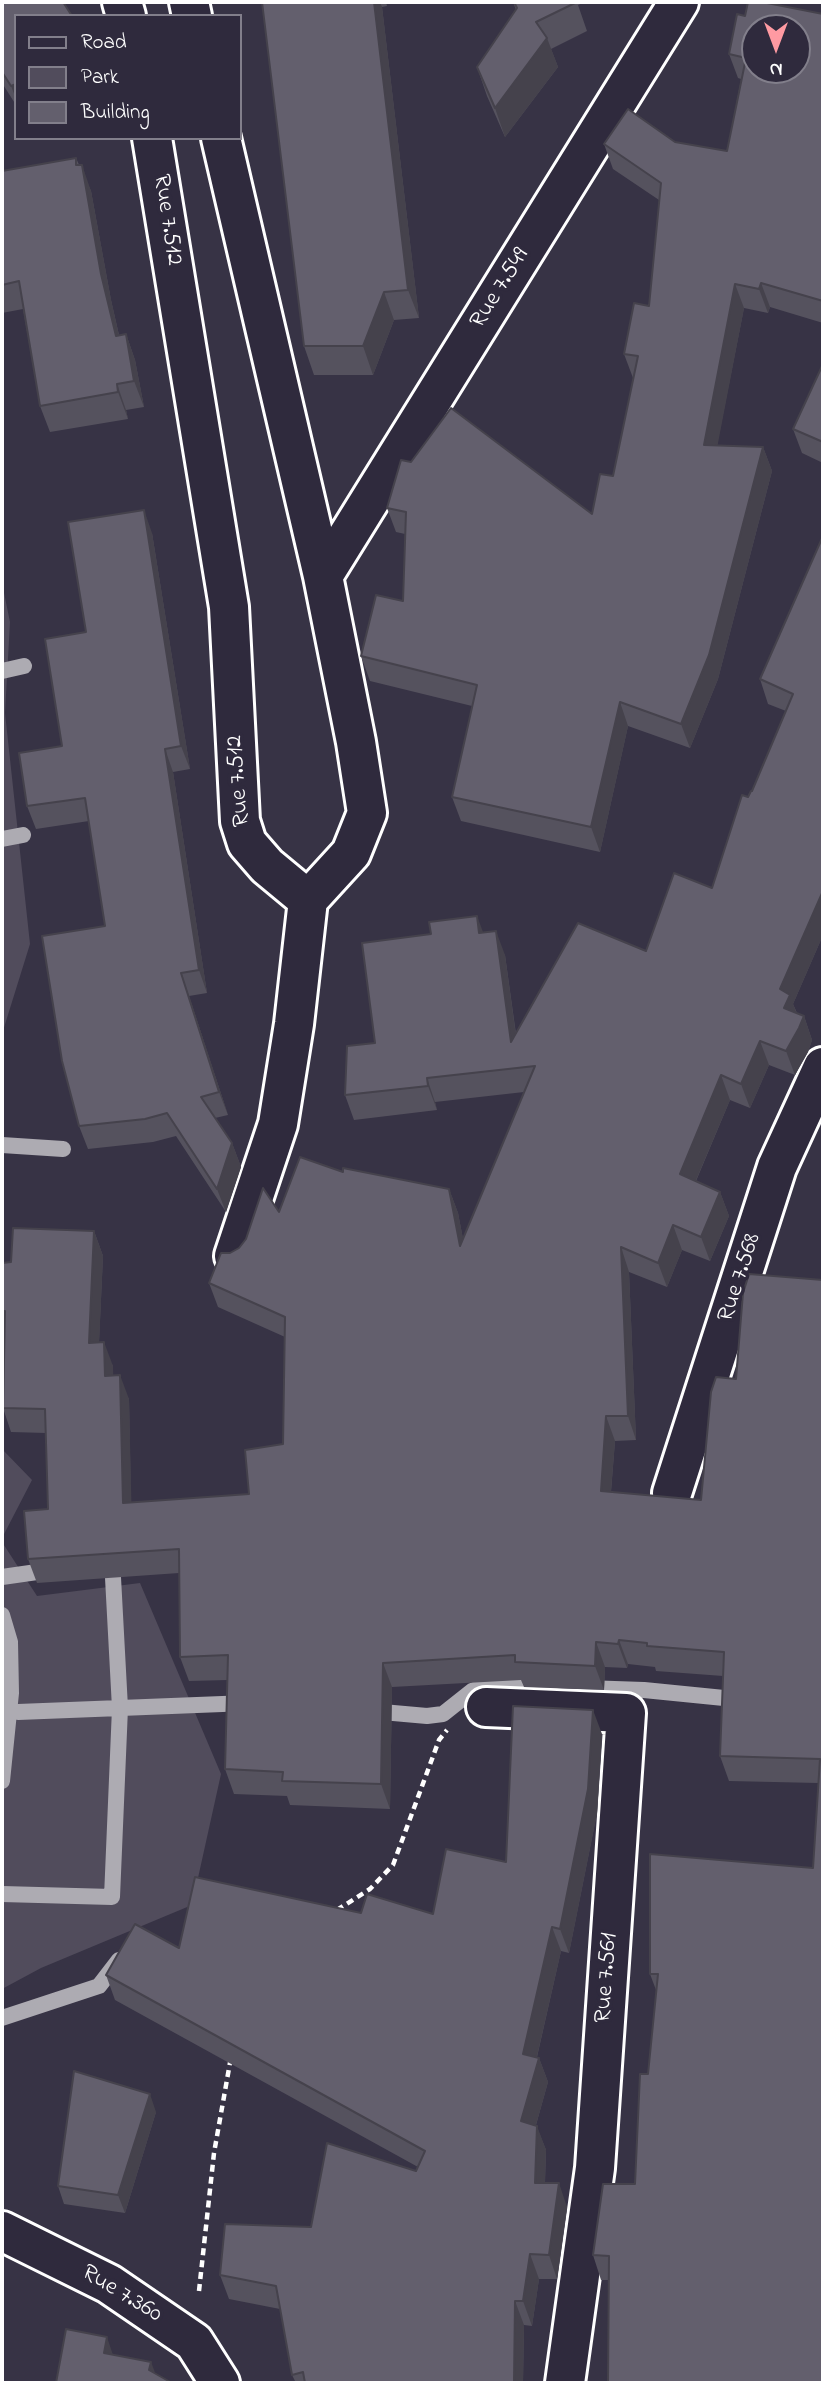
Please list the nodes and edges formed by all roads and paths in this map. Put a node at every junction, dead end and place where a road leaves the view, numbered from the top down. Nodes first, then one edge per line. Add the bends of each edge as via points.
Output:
1 (679, 2) edge
2 (152, 140) edge
3 (221, 140) edge
4 (323, 576) junction
5 (308, 900) junction
6 (823, 1067) edge
7 (234, 1256) edge
8 (672, 1493) dead end
9 (486, 1707) joint
10 (332, 1920) edge
11 (231, 2056) edge
12 (2, 2231) edge
13 (194, 2342) junction
14 (220, 2383) edge
15 (571, 2383) edge

1 - 4 street, Rue 7.549
2 - 5 street, Rue 7.512 via 229,607 240,821 247,844
3 - 4 street
4 - 5 street via 367,813 351,853
5 - 7 street via 278,1124
6 - 8 street, Rue 7.568 via 777,1167
9 - 10 path via 455,1720 439,1740 393,1865 370,1889 337,1909
9 - 15 street, Rue 7.561 via 626,1713 595,2168
11 - 13 path via 214,2153
12 - 13 street, Rue 7.360 via 109,2284
13 - 14 street, Rue 7.360

